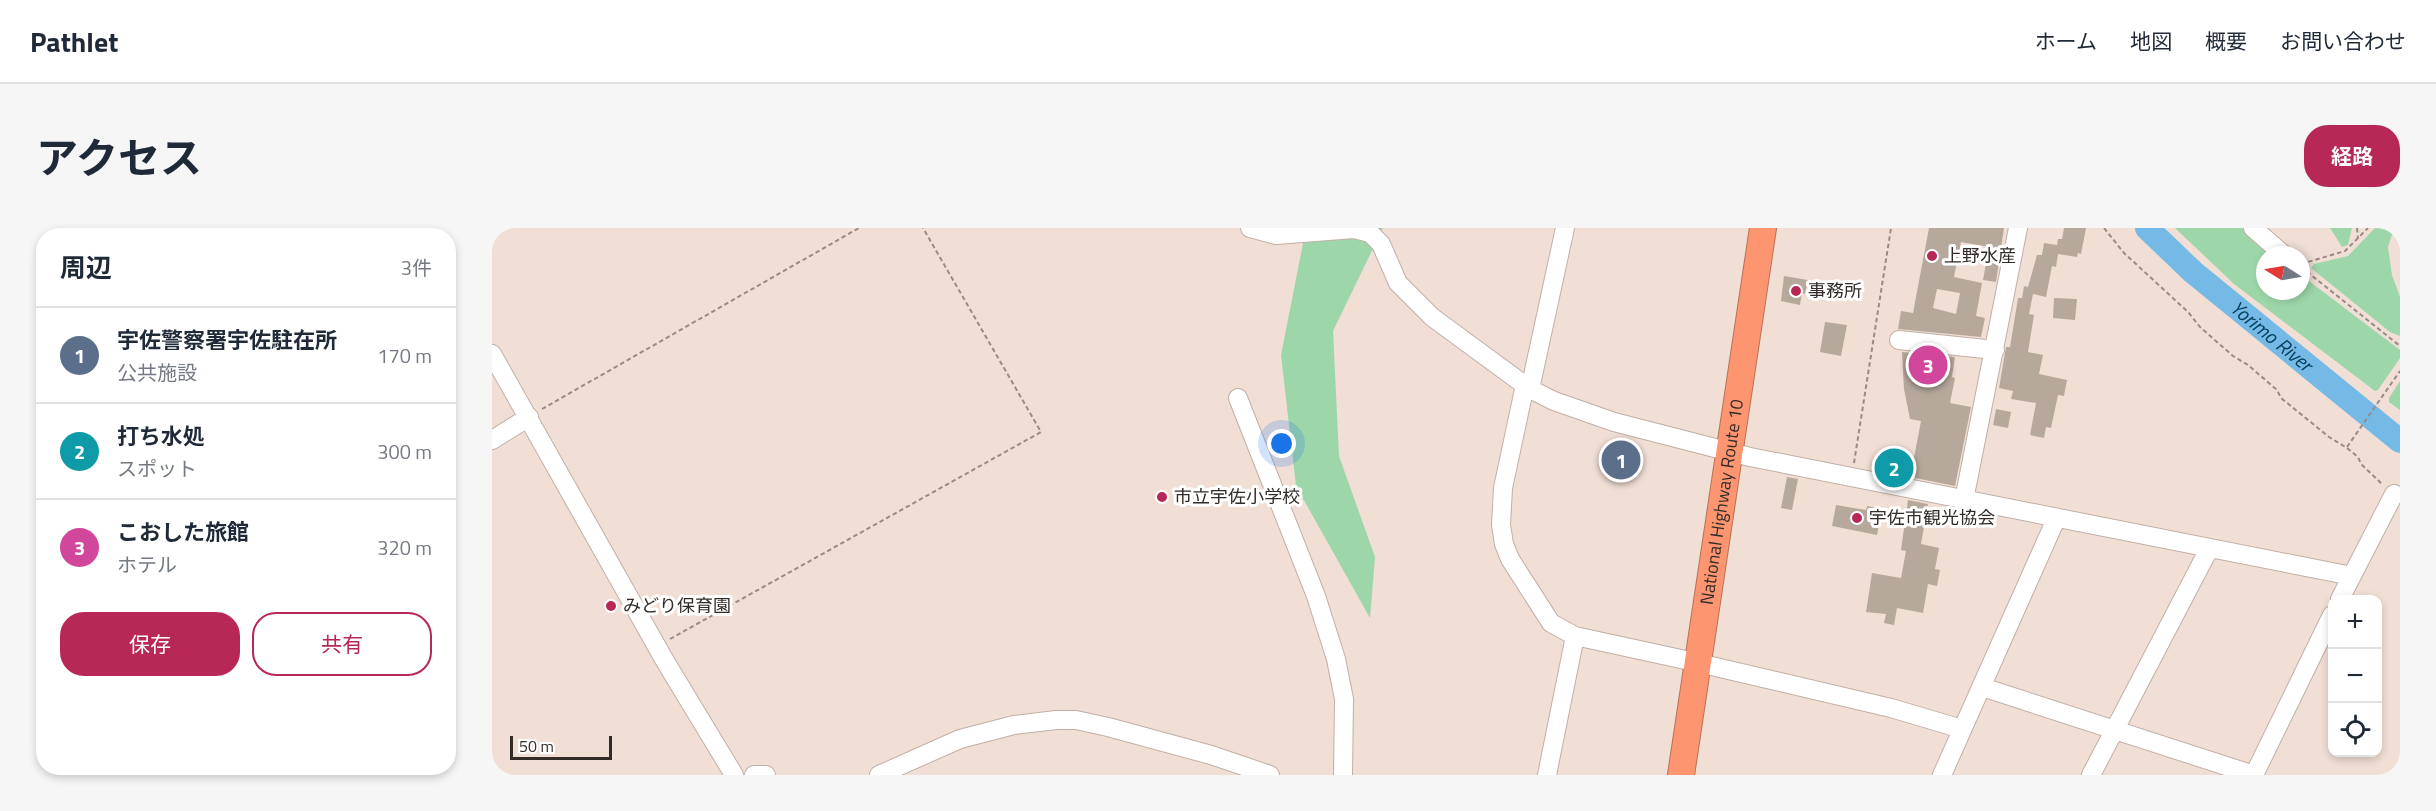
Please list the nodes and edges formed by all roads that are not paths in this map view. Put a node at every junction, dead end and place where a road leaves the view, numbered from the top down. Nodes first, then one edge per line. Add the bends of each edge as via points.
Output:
1 (1250, 228) edge
2 (1565, 228) edge
3 (1763, 228) edge
4 (2018, 228) edge
5 (2253, 228) edge
6 (2274, 246) edge
7 (1899, 340) dead end
8 (1995, 350) junction
9 (492, 354) edge
10 (1527, 387) junction
11 (1238, 398) dead end
12 (529, 417) junction
13 (492, 440) edge
14 (1729, 453) junction
15 (2394, 494) road end
16 (1964, 500) junction
17 (2056, 519) junction
18 (2209, 549) junction
19 (2352, 576) junction
20 (2342, 595) edge
21 (2328, 623) edge
22 (1575, 636) junction
23 (1698, 662) junction
24 (1982, 687) junction
25 (1962, 729) junction
26 (2114, 730) junction
27 (734, 775) edge
28 (754, 775) edge
29 (766, 775) edge
30 (879, 775) edge
31 (1270, 775) edge
32 (1343, 775) edge
33 (1547, 775) edge
34 (1681, 775) edge
35 (1942, 775) edge
36 (2091, 775) edge

1 - 10 street via 1276,236 1354,229 1370,233 1381,244 1402,288 1432,317
2 - 10 street
3 - 14 highway, National Highway Route 10
4 - 8 street
5 - 6 street
7 - 8 street
8 - 16 street
9 - 12 street
10 - 14 street via 1614,422
10 - 22 street via 1503,488 1504,544 1542,612 1561,630
11 - 32 street via 1316,596 1336,658 1344,699
12 - 13 street
12 - 27 street
14 - 16 street
14 - 23 highway, National Highway Route 10
15 - 19 street
16 - 17 street
17 - 18 street
17 - 24 street
18 - 19 street
18 - 26 street
19 - 20 street
21 - 26 street via 2253,775
22 - 23 street
22 - 33 street
23 - 25 street
23 - 34 highway, National Highway Route 10
24 - 25 street
24 - 26 street
25 - 35 street
26 - 36 street
28 - 29 street
30 - 31 street via 960,739 1014,725 1056,720 1108,727

